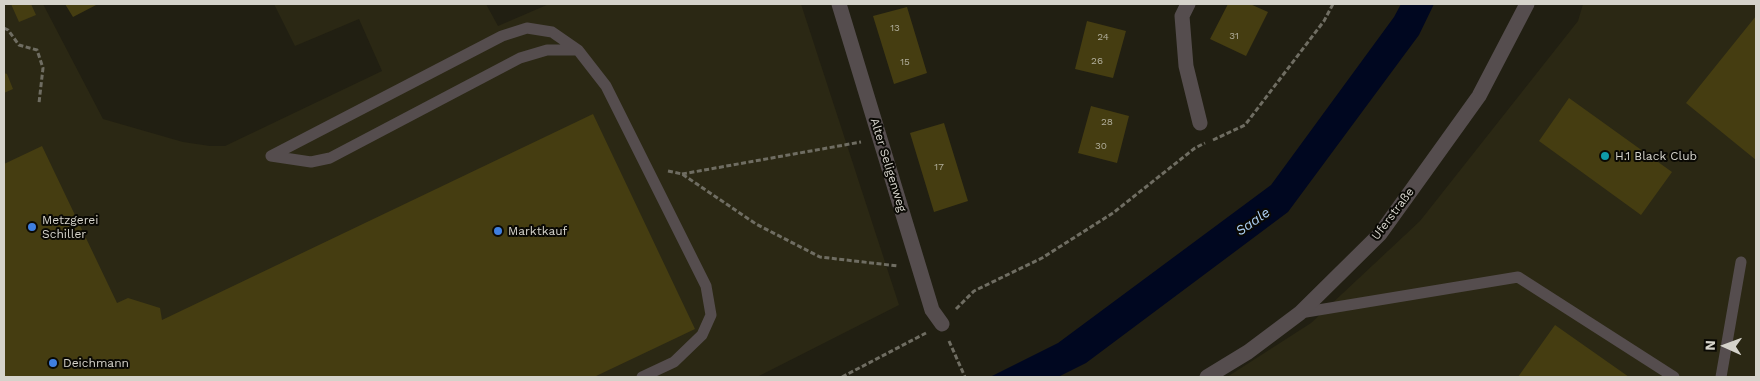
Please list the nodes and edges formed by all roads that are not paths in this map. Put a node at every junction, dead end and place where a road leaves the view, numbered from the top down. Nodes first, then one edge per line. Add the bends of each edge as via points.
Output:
1 (839, 4) edge
2 (1188, 4) edge
3 (1527, 4) edge
4 (578, 50) junction
5 (1200, 123) dead end
6 (1741, 262) dead end
7 (1300, 313) junction
8 (942, 324) road end
9 (642, 377) edge
10 (1207, 377) edge
11 (1674, 377) edge
12 (1721, 377) edge

1 - 8 street, Alter Seligenweg via 932,310
2 - 5 street via 1182,16 1186,66
3 - 7 street, Uferstraße via 1479,96 1380,234
4 - 4 lane via 547,50 520,58 330,158 311,162 271,156 502,36 527,28 552,32
4 - 9 lane via 606,86 706,286 711,315 702,335 674,362
6 - 12 lane
7 - 10 street, Uferstraße via 1248,352
7 - 11 lane via 1518,277

